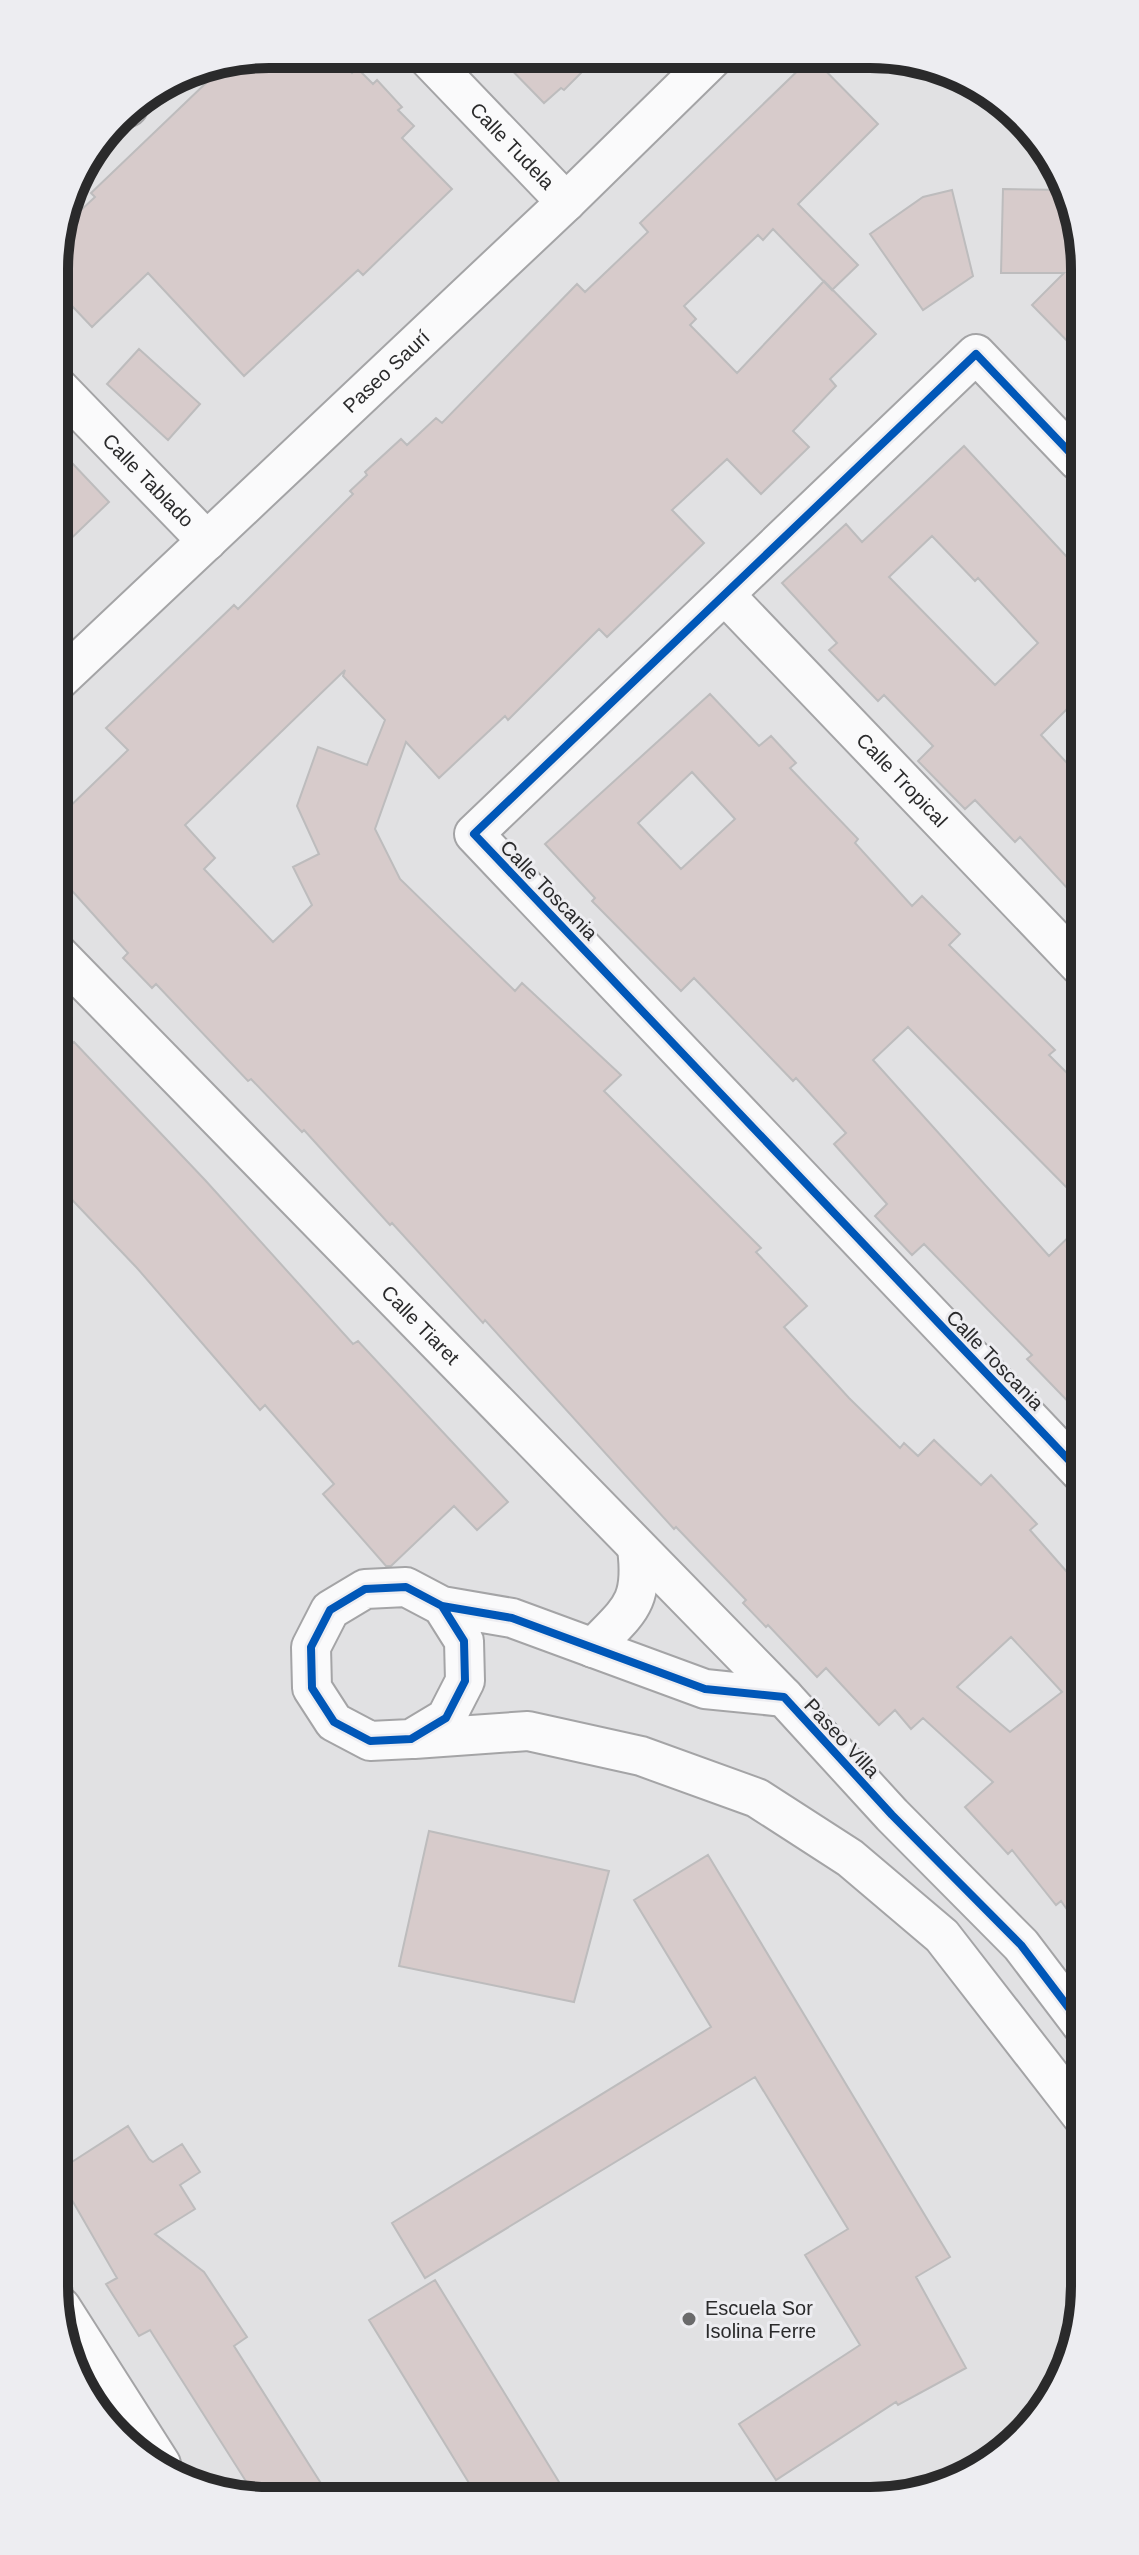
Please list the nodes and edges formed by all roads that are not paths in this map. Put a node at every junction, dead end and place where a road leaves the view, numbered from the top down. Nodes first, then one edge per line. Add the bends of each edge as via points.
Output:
1 (437, 68) edge
2 (703, 68) edge
3 (566, 202) junction
4 (68, 397) edge
5 (1071, 454) edge
6 (207, 541) junction
7 (725, 595) junction
8 (68, 672) edge
9 (1071, 957) edge
10 (68, 964) edge
11 (1071, 1462) edge
12 (637, 1548) junction
13 (442, 1606) junction
14 (593, 1648) junction
15 (784, 1697) junction
16 (411, 1739) junction
17 (1071, 2011) edge
18 (1071, 2102) edge
19 (72, 2325) edge
20 (151, 2449) edge

1 - 3 street, Calle Tudela
2 - 3 street, Paseo Saurí
3 - 6 street, Paseo Saurí
4 - 6 street, Calle Tablado
5 - 7 street, Calle Toscania via 976,354
6 - 8 street, Paseo Saurí
7 - 9 street, Calle Tropical
7 - 11 street, Calle Toscania via 474,834
10 - 12 street, Calle Tiaret
12 - 14 street via 641,1581 629,1610
12 - 15 street, Calle Tiaret
13 - 14 street, Paseo Villa via 512,1618
13 - 16 street, Paseo Villa via 464,1641 465,1681 446,1718
13 - 16 street, Paseo Villa via 406,1587 365,1589 330,1610 311,1647 312,1688 334,1722 370,1741
14 - 15 street, Paseo Villa via 705,1689
15 - 17 street, Paseo Villa via 1021,1945
16 - 18 street, Paseo Villa via 528,1731 641,1756 757,1798 850,1858 942,1936
19 - 20 street

